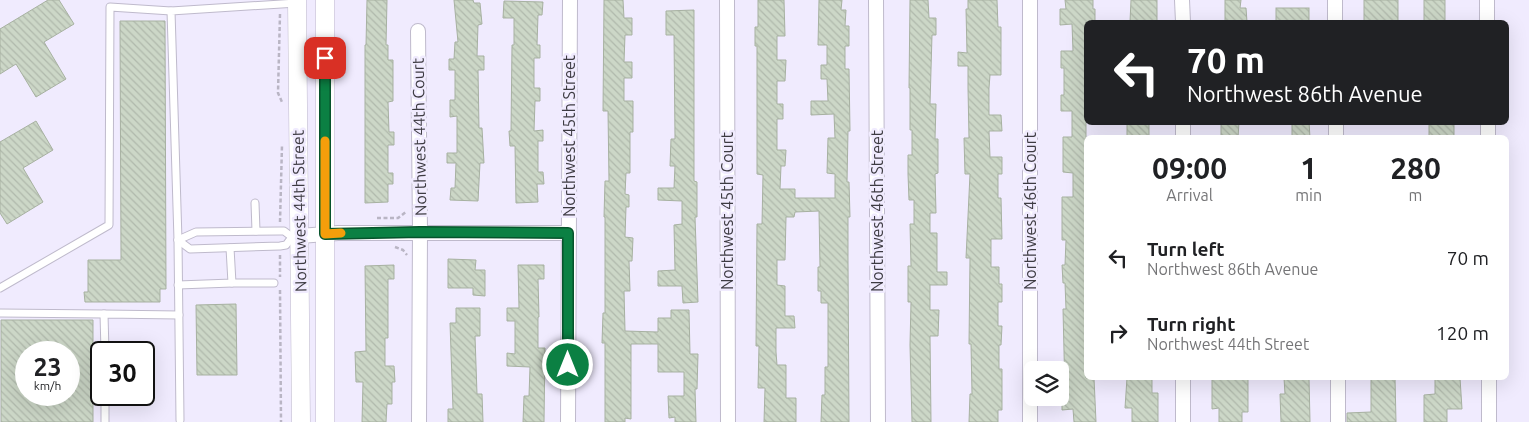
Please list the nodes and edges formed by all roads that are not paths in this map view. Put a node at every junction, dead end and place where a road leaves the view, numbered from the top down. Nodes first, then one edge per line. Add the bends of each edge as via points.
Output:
1 (325, 0) edge
2 (570, 0) edge
3 (727, 0) edge
4 (876, 0) edge
5 (1030, 0) edge
6 (1182, 0) edge
7 (1335, 0) edge
8 (1487, 0) edge
9 (291, 2) edge
10 (251, 3) edge
11 (110, 4) edge
12 (171, 11) junction
13 (1182, 20) edge
14 (1335, 20) edge
15 (1487, 20) edge
16 (418, 31) dead end
17 (255, 203) dead end
18 (256, 231) junction
19 (420, 232) junction
20 (568, 233) junction
21 (325, 234) junction
22 (296, 236) junction
23 (178, 240) junction
24 (230, 248) junction
25 (232, 283) junction
26 (274, 283) dead end
27 (178, 285) junction
28 (0, 288) edge
29 (0, 313) edge
30 (104, 314) junction
31 (179, 315) junction
32 (104, 341) edge
33 (1183, 380) edge
34 (1338, 380) edge
35 (1489, 380) edge
36 (105, 406) edge
37 (180, 420) dead end
38 (105, 422) edge
39 (301, 422) edge
40 (326, 422) edge
41 (420, 422) edge
42 (568, 422) edge
43 (728, 422) edge
44 (878, 422) edge
45 (1030, 422) edge
46 (1183, 422) edge
47 (1338, 422) edge
48 (1489, 422) edge

1 - 21 street, Northwest 44th Street
2 - 20 street, Northwest 45th Street
3 - 43 street, Northwest 45th Court
4 - 44 street, Northwest 46th Street
5 - 45 street, Northwest 46th Court
6 - 13 street
7 - 14 street
8 - 15 street
9 - 10 lane
9 - 22 street, Northwest 44th Street
10 - 12 lane
11 - 12 lane
11 - 28 lane via 109,225
12 - 23 lane
16 - 19 street, Northwest 44th Court
17 - 18 lane
18 - 22 lane via 284,231
18 - 23 lane via 196,232
19 - 20 street
19 - 21 street
19 - 41 street, Northwest 44th Court
20 - 42 street, Northwest 45th Street
21 - 22 street
21 - 40 street, Northwest 44th Street
22 - 24 lane via 286,245
22 - 39 street, Northwest 44th Street
23 - 24 lane via 190,249
23 - 27 lane
24 - 25 lane
25 - 26 lane
25 - 27 lane
27 - 31 lane
29 - 30 lane
30 - 31 lane
30 - 32 lane
31 - 37 lane
33 - 46 street
34 - 47 street
35 - 48 street
36 - 38 lane

